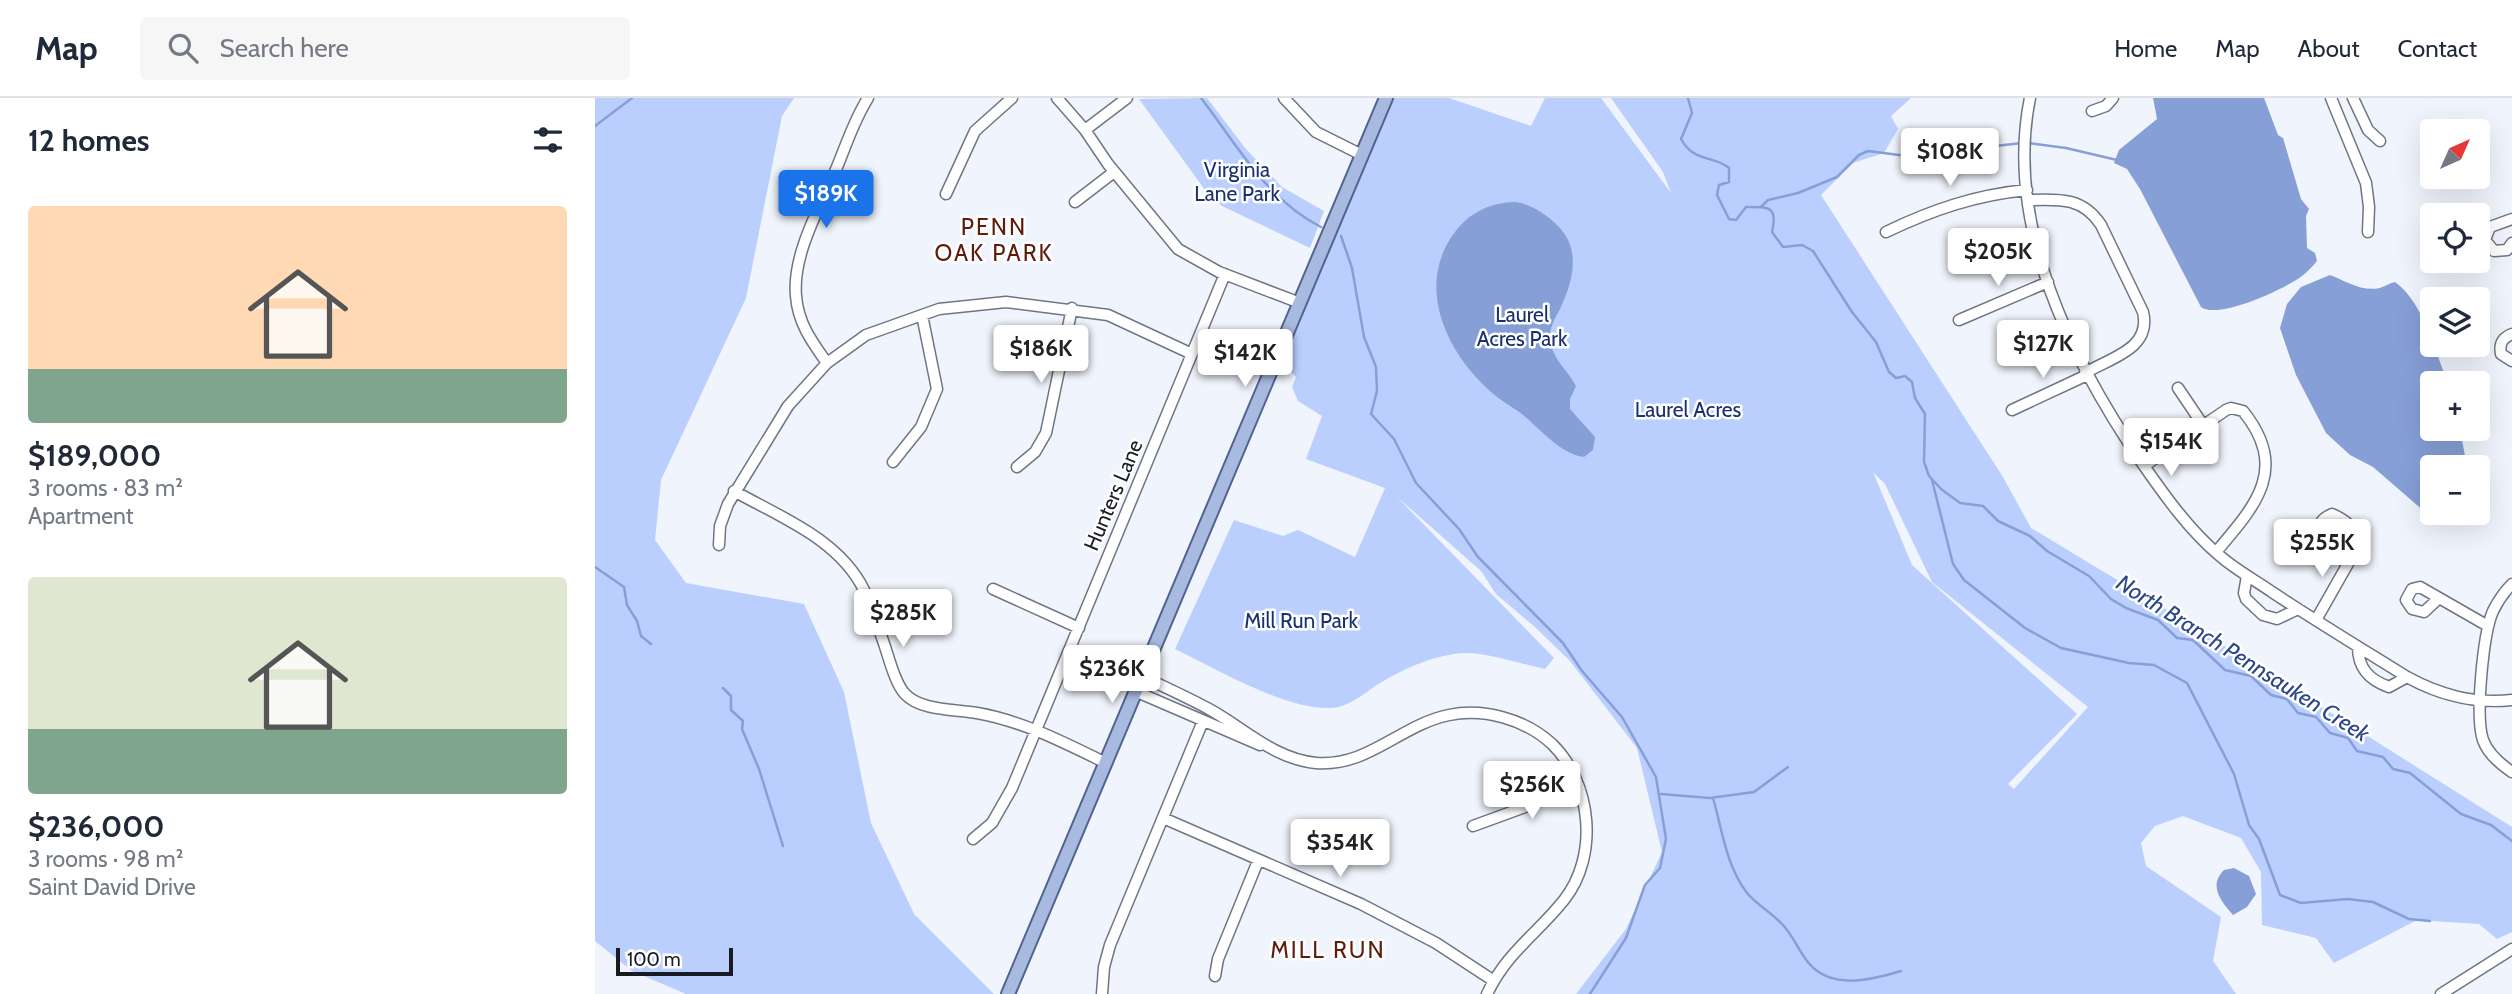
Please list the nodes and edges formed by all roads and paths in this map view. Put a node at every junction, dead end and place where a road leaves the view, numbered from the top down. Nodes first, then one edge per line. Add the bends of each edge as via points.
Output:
1 (869, 98) edge
2 (1012, 98) edge
3 (1057, 98) edge
4 (1127, 98) edge
5 (1285, 98) edge
6 (1386, 98) edge
7 (2030, 98) edge
8 (2113, 98) edge
9 (2331, 98) edge
10 (2353, 98) edge
11 (2092, 111) dead end
12 (1085, 130) junction
13 (2380, 141) dead end
14 (1362, 155) junction
15 (1114, 172) junction
16 (946, 194) dead end
17 (2028, 195) junction
18 (1075, 202) dead end
19 (2512, 219) edge
20 (1886, 232) dead end
21 (2368, 232) dead end
22 (2512, 243) edge
23 (1225, 274) junction
24 (2049, 282) junction
25 (1300, 303) junction
26 (1072, 309) junction
27 (922, 315) junction
28 (1959, 320) dead end
29 (2512, 334) edge
30 (1192, 354) junction
31 (2512, 361) edge
32 (827, 363) junction
33 (2086, 374) junction
34 (2178, 388) dead end
35 (2012, 410) dead end
36 (2203, 425) junction
37 (893, 462) dead end
38 (2144, 466) junction
39 (1017, 467) dead end
40 (734, 491) junction
41 (719, 545) dead end
42 (2215, 552) junction
43 (2354, 553) junction
44 (2246, 576) junction
45 (2512, 584) edge
46 (993, 589) dead end
47 (2439, 598) dead end
48 (2298, 609) junction
49 (2316, 620) junction
50 (2488, 626) junction
51 (1079, 628) junction
52 (2358, 647) junction
53 (1142, 676) junction
54 (2407, 677) junction
55 (1137, 692) junction
56 (2481, 700) junction
57 (2512, 700) edge
58 (1203, 721) junction
59 (1035, 730) junction
60 (1264, 745) junction
61 (1106, 762) junction
62 (2512, 772) edge
63 (1577, 782) junction
64 (1163, 818) junction
65 (1473, 825) dead end
66 (973, 839) dead end
67 (1258, 861) junction
68 (2512, 949) edge
69 (1215, 976) dead end
70 (1494, 981) junction
71 (1007, 994) edge
72 (1102, 994) edge
73 (1487, 994) edge
74 (2441, 994) edge

1 - 32 street via 821,201 797,272 799,316
2 - 16 street via 975,131
3 - 12 street
4 - 12 street
5 - 14 street via 1316,132
6 - 14 main road
7 - 17 street via 2023,158
8 - 11 street
9 - 21 street via 2367,183
10 - 13 street via 2368,130
12 - 15 street
14 - 25 main road
15 - 18 street
15 - 23 street via 1178,249
17 - 20 street via 1969,198
17 - 24 street
17 - 33 street via 2066,199 2091,212 2143,312 2145,327 2136,344
19 - 22 street via 2490,227 2485,240 2494,251 2507,250
23 - 25 street
23 - 30 street, Hunters Lane
24 - 28 street
24 - 33 street
25 - 53 main road
26 - 27 street via 1006,302
26 - 30 street via 1108,315
26 - 39 street via 1046,433 1035,452
27 - 32 street via 866,335
27 - 37 street via 937,389 921,427
29 - 31 street via 2500,346 2501,354
30 - 51 street, Hunters Lane
32 - 40 street via 788,406
33 - 35 street
33 - 38 street
34 - 36 street
36 - 38 street
36 - 42 street via 2231,408 2243,411 2266,461 2264,486 2256,502
38 - 42 street
40 - 41 street via 722,519
40 - 59 street via 828,546 848,567 863,589 906,696 921,704 990,715
42 - 44 street
43 - 43 street via 2361,541 2359,534 2341,517 2324,517 2320,537
43 - 49 street
44 - 48 street
44 - 48 street via 2246,599 2263,615 2277,619
45 - 50 street via 2497,603
46 - 51 street
47 - 50 street
48 - 49 street
49 - 52 street
50 - 56 street
51 - 59 street, Hunters Lane
52 - 54 street
52 - 54 street via 2361,666 2376,681 2389,687
53 - 55 main road
53 - 60 street via 1209,709
54 - 56 street via 2442,694
55 - 58 street
55 - 61 main road
56 - 57 street
56 - 62 street via 2484,743
58 - 60 street
58 - 64 street
59 - 61 street
59 - 66 street, Hunters Lane via 1003,807
60 - 63 street via 1292,759 1338,763 1370,754 1434,719 1459,713 1485,714 1534,730 1554,746
61 - 71 main road
63 - 65 street via 1533,804
63 - 70 street via 1586,827 1575,881
64 - 67 street
64 - 72 street via 1110,945
67 - 69 street
67 - 70 street via 1400,923
68 - 74 street
70 - 73 street

